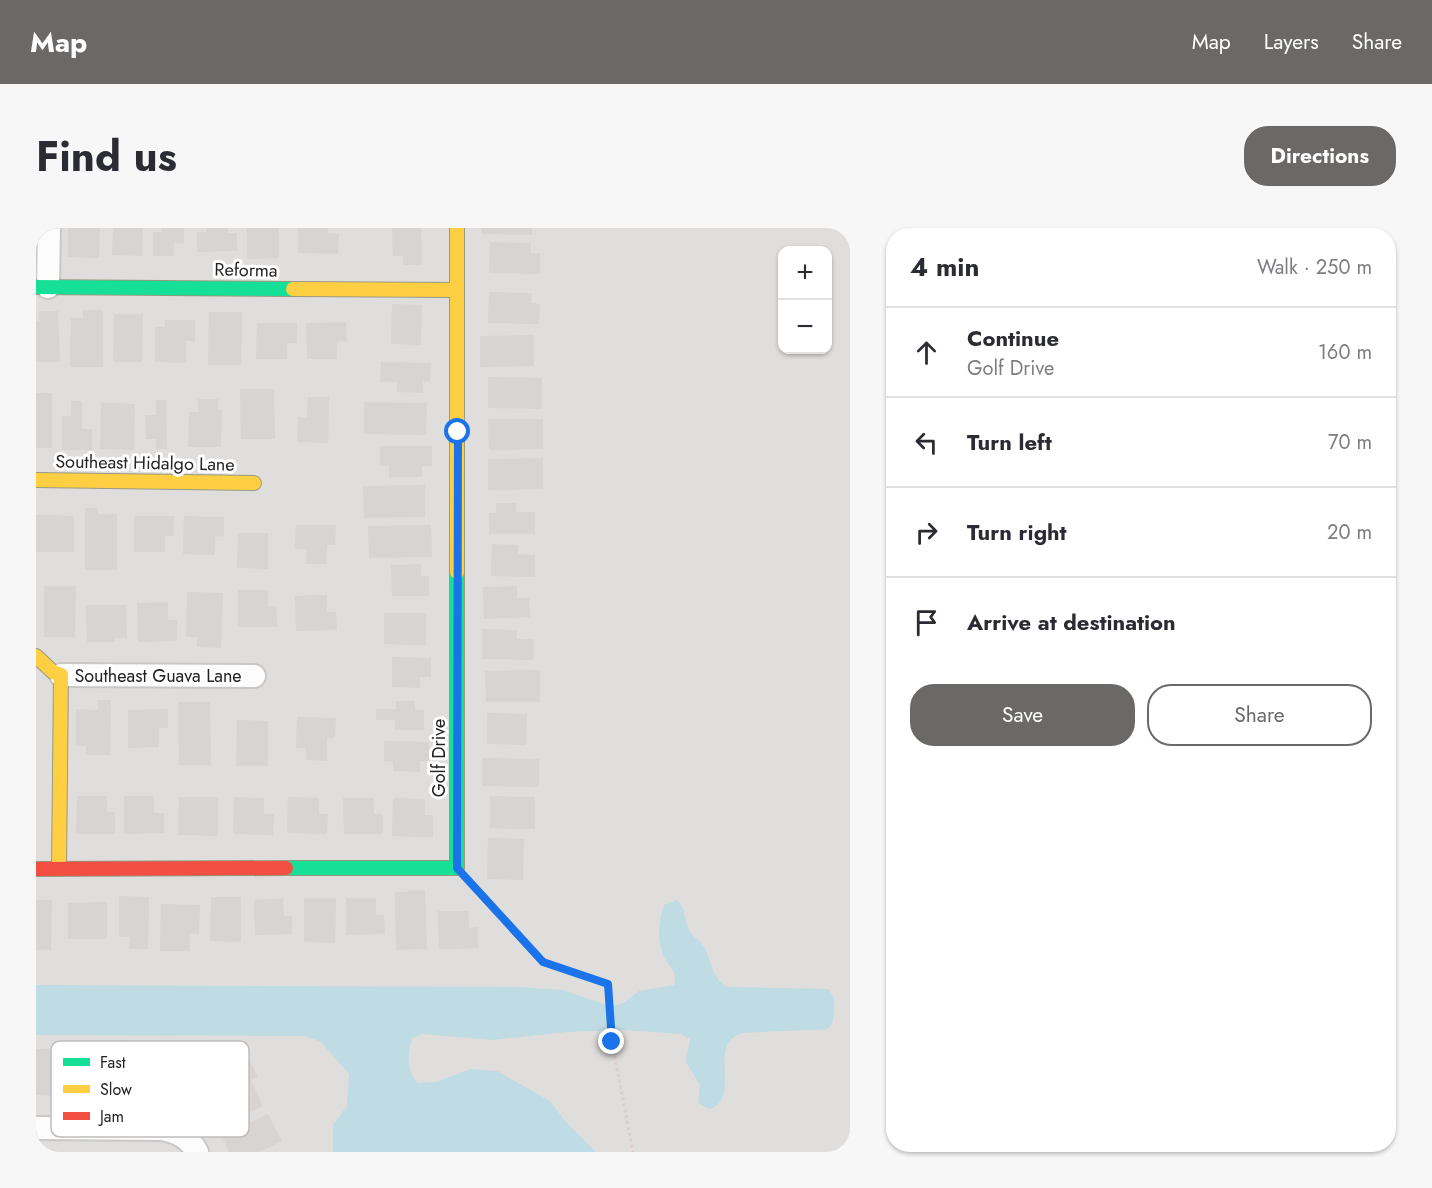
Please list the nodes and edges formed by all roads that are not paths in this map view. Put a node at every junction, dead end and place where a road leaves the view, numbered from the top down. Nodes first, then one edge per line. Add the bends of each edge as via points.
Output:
1 (49, 228) edge
2 (457, 228) edge
3 (42, 287) edge
4 (456, 290) junction
5 (36, 480) edge
6 (254, 483) dead end
7 (36, 656) edge
8 (61, 675) junction
9 (254, 676) dead end
10 (36, 869) edge
11 (59, 869) junction
12 (36, 1128) edge
13 (51, 1128) edge
14 (184, 1137) edge
15 (197, 1152) edge

1 - 3 street
2 - 4 street, Golf Drive
3 - 4 street, Reforma
4 - 11 street, Golf Drive via 457,868
5 - 6 street, Southeast Hidalgo Lane
7 - 8 street
8 - 9 street, Southeast Guava Lane
8 - 11 street
10 - 11 street
12 - 13 street
14 - 15 street

